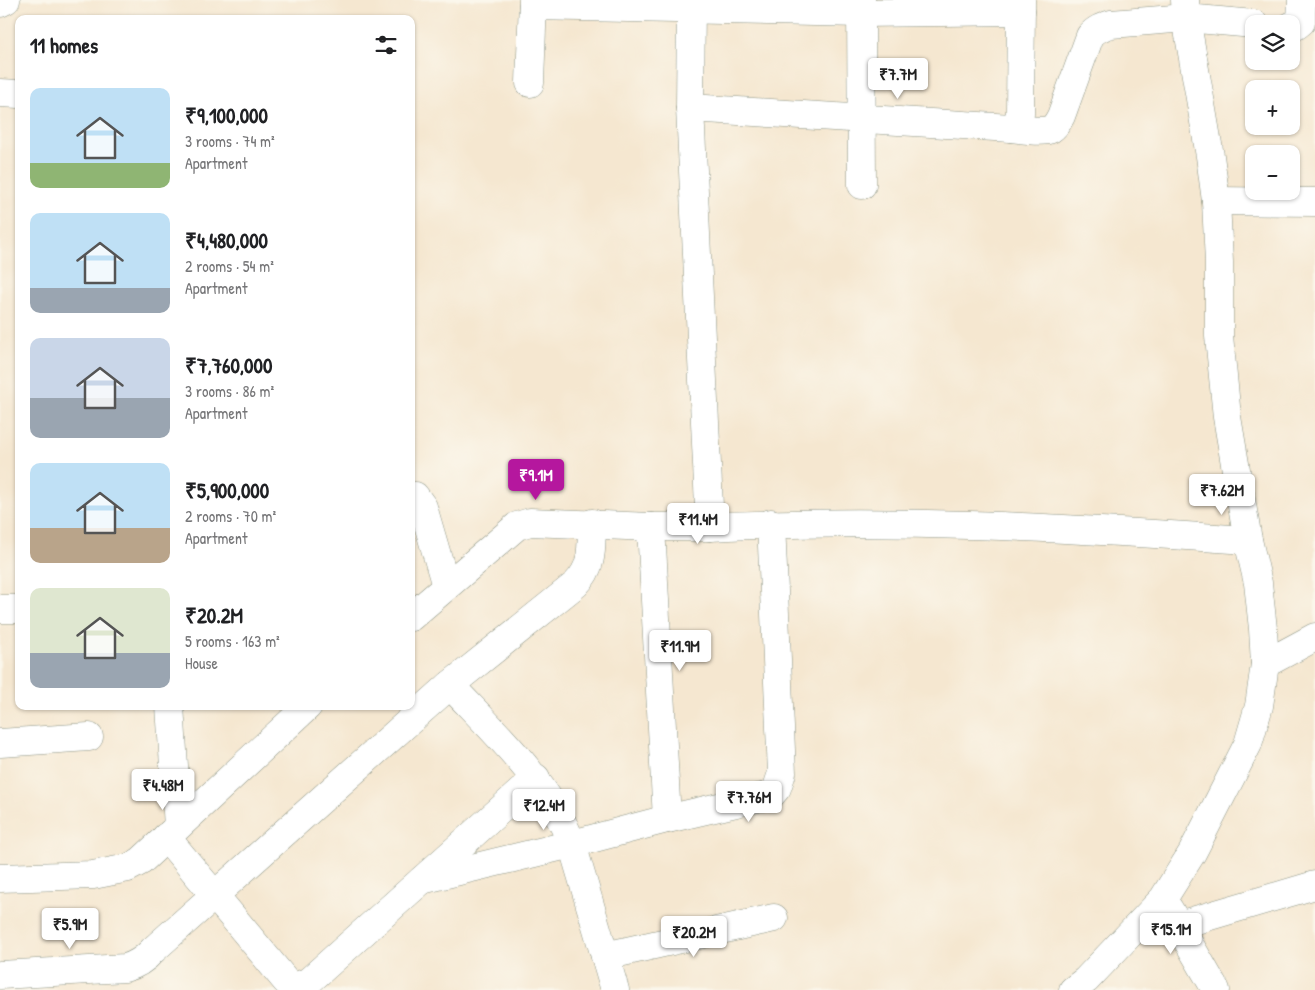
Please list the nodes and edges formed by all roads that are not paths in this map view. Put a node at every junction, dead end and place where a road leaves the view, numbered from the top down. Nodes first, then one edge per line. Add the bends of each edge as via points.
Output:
1 (6, 0) edge
2 (1302, 0) edge
3 (0, 3) edge
4 (533, 3) edge
5 (691, 4) edge
6 (1021, 5) edge
7 (861, 6) edge
8 (1185, 9) edge
9 (1245, 22) edge
10 (1300, 23) edge
11 (530, 83) dead end
12 (0, 93) edge
13 (15, 94) edge
14 (690, 108) junction
15 (862, 119) junction
16 (1011, 128) junction
17 (862, 185) dead end
18 (1216, 201) junction
19 (1315, 202) edge
20 (415, 496) edge
21 (592, 523) junction
22 (771, 523) junction
23 (710, 526) junction
24 (651, 527) junction
25 (1248, 540) junction
26 (443, 589) junction
27 (415, 592) edge
28 (0, 609) edge
29 (15, 609) edge
30 (415, 614) edge
31 (1315, 637) edge
32 (1265, 664) junction
33 (450, 685) junction
34 (170, 710) edge
35 (299, 710) edge
36 (89, 737) dead end
37 (0, 742) edge
38 (536, 778) junction
39 (667, 819) junction
40 (172, 832) junction
41 (572, 844) junction
42 (0, 878) edge
43 (422, 880) junction
44 (1315, 885) edge
45 (215, 895) junction
46 (1163, 899) junction
47 (774, 918) dead end
48 (1178, 925) junction
49 (605, 956) junction
50 (0, 974) edge
51 (1082, 987) edge
52 (615, 990) edge
53 (1216, 990) edge

1 - 3 street
2 - 10 street
4 - 5 street
4 - 11 street
5 - 7 street
5 - 14 street
6 - 7 street
6 - 16 street via 1020,114 1017,124
7 - 15 street
8 - 9 street
8 - 16 street via 1095,30 1057,123 1051,129
8 - 18 street
12 - 13 street
14 - 15 street
14 - 23 street
15 - 16 street
15 - 17 street
18 - 19 street
18 - 25 street via 1222,374
20 - 26 street via 423,507
21 - 24 street
21 - 26 street via 530,522 517,526
21 - 33 street via 591,556 584,576
22 - 23 street
22 - 25 street via 953,524
22 - 39 street via 780,781 771,795
23 - 24 street
24 - 39 street
25 - 32 street via 1258,583
26 - 27 street
26 - 30 street
28 - 29 street
31 - 32 street
32 - 46 street via 1259,706 1248,744 1192,853
33 - 38 street
33 - 45 street
34 - 40 street
35 - 40 street
36 - 37 street
38 - 41 street via 563,820
38 - 43 street
39 - 41 street
40 - 42 street via 141,861 128,868 93,875
40 - 45 street
41 - 43 street
41 - 49 street
43 - 45 street via 309,981 293,986
44 - 48 street
45 - 50 street via 135,965 109,970
46 - 48 street
46 - 51 street
47 - 49 street
48 - 53 street
49 - 52 street

